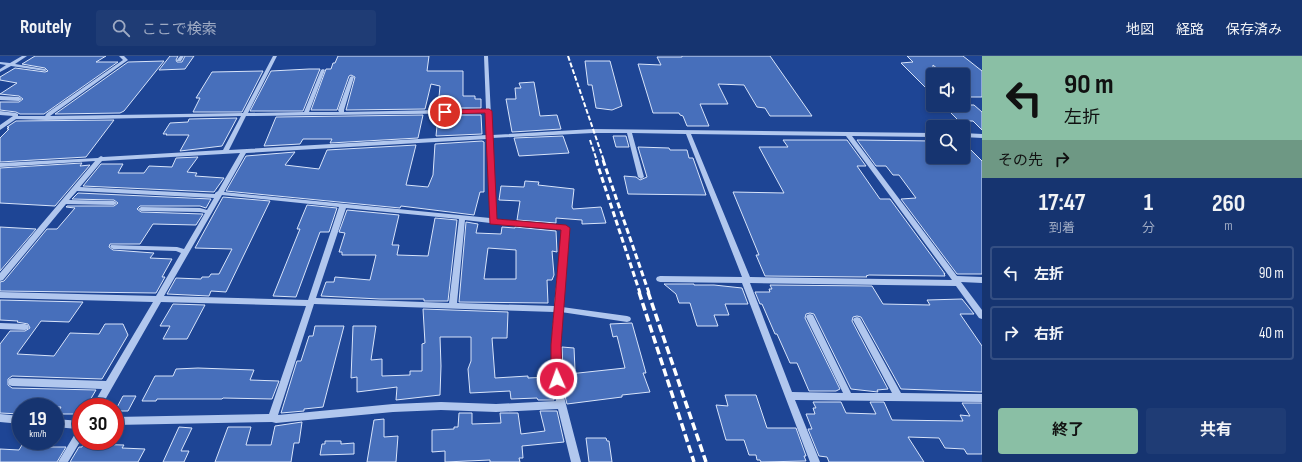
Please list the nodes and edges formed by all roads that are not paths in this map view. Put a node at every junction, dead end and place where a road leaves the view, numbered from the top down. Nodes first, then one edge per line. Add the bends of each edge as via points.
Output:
1 (25, 56) edge
2 (121, 56) edge
3 (275, 56) edge
4 (486, 56) edge
5 (0, 63) edge
6 (11, 65) junction
7 (45, 70) dead end
8 (323, 70) dead end
9 (0, 71) edge
10 (352, 77) dead end
11 (0, 98) edge
12 (19, 99) dead end
13 (489, 111) junction
14 (0, 113) edge
15 (342, 113) junction
16 (306, 114) junction
17 (245, 115) junction
18 (15, 117) junction
19 (46, 118) junction
20 (0, 128) edge
21 (629, 131) junction
22 (688, 132) junction
23 (848, 134) junction
24 (926, 135) edge
25 (970, 135) edge
26 (489, 136) junction
27 (982, 136) edge
28 (226, 151) junction
29 (244, 151) junction
30 (101, 158) junction
31 (0, 165) edge
32 (641, 177) dead end
33 (76, 189) junction
34 (218, 195) junction
35 (65, 202) junction
36 (114, 203) dead end
37 (343, 206) junction
38 (141, 209) dead end
39 (207, 212) junction
40 (462, 218) junction
41 (493, 222) junction
42 (113, 247) dead end
43 (185, 252) junction
44 (0, 278) edge
45 (660, 278) dead end
46 (746, 280) junction
47 (982, 280) edge
48 (957, 281) junction
49 (0, 295) edge
50 (158, 299) junction
51 (311, 302) junction
52 (453, 305) junction
53 (558, 309) junction
54 (982, 316) edge
55 (810, 317) dead end
56 (628, 319) dead end
57 (857, 320) dead end
58 (0, 326) edge
59 (25, 327) dead end
60 (12, 382) dead end
61 (108, 385) junction
62 (790, 396) junction
63 (848, 397) junction
64 (101, 398) edge
65 (899, 398) junction
66 (982, 398) edge
67 (561, 405) junction
68 (0, 418) edge
69 (272, 418) junction
70 (12, 419) edge
71 (124, 421) edge
72 (72, 447) edge
73 (63, 462) edge
74 (576, 462) edge
75 (815, 462) edge

1 - 6 street
2 - 19 street via 126,60
3 - 17 street
4 - 13 street
5 - 6 street
6 - 7 street
6 - 9 street
8 - 16 street
10 - 15 street
11 - 12 street
13 - 15 street
13 - 26 street
14 - 18 street via 16,115
15 - 16 street
16 - 17 street
17 - 19 street
17 - 28 street
18 - 19 street
18 - 20 street
21 - 22 street
21 - 26 street
21 - 32 street
22 - 23 street
22 - 46 street
23 - 24 street
23 - 48 street
25 - 27 street
26 - 29 street
26 - 41 street
28 - 29 street
28 - 30 street
29 - 34 street
30 - 31 street
30 - 33 street
33 - 34 street
33 - 35 street
34 - 37 street
34 - 39 street
35 - 36 street
35 - 44 street
37 - 40 street
37 - 51 street
38 - 39 street
39 - 43 street
40 - 41 street
40 - 52 street
41 - 53 street via 566,228
42 - 43 street via 177,249
43 - 50 street
45 - 46 street
46 - 48 street
46 - 62 street
47 - 48 street
48 - 54 street
49 - 50 street
50 - 51 street
50 - 61 street
51 - 52 street
51 - 69 street
52 - 53 street
53 - 56 street
53 - 67 street via 556,365
55 - 63 street
57 - 65 street
58 - 59 street
60 - 61 street
61 - 64 street
62 - 63 street
62 - 75 street
63 - 65 street
65 - 66 street
67 - 69 street via 393,408
67 - 74 street
68 - 70 street
69 - 71 street
72 - 73 street

